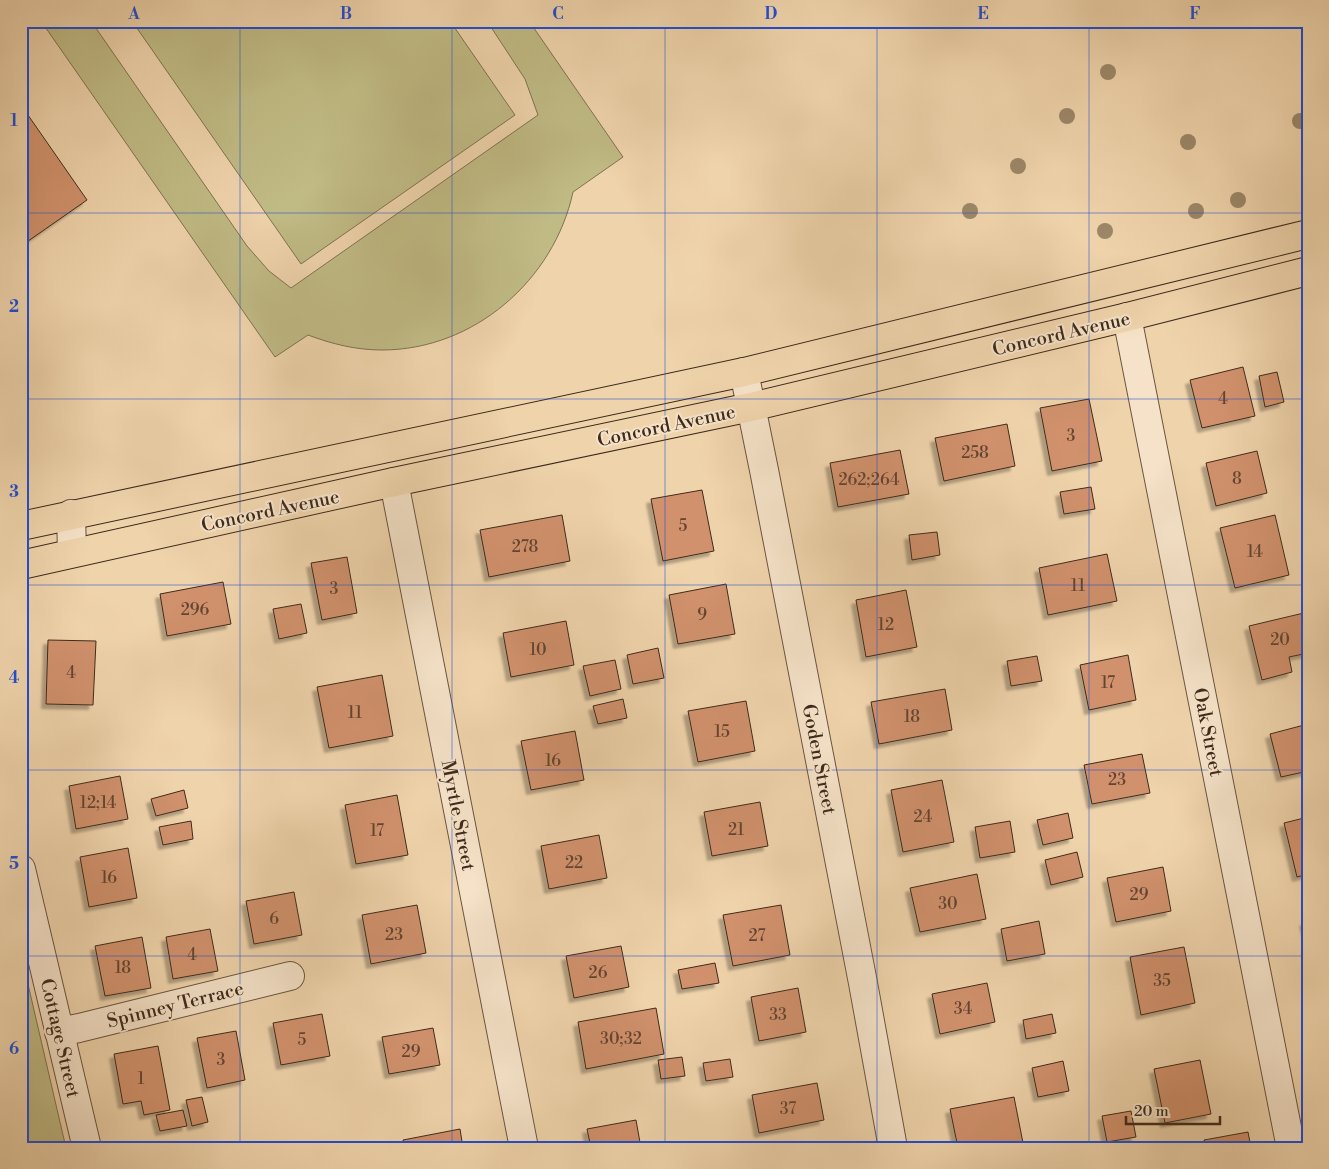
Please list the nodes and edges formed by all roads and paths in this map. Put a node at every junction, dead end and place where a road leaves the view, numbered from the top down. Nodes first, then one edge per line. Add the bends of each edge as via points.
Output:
1 (1308, 234) edge
2 (1308, 270) edge
3 (1128, 317) junction
4 (744, 372) junction
5 (751, 407) junction
6 (394, 482) junction
7 (71, 514) junction
8 (21, 526) edge
9 (72, 553) junction
10 (21, 565) edge
11 (21, 869) edge
12 (290, 976) dead end
13 (59, 1032) junction
14 (87, 1148) edge
15 (524, 1148) edge
16 (893, 1148) edge
17 (1291, 1148) edge

1 - 4 main road, Concord Avenue
2 - 3 main road, Concord Avenue
3 - 5 main road, Concord Avenue
3 - 17 street, Oak Street
4 - 5 street, Goden Street
4 - 7 main road, Concord Avenue
5 - 6 main road, Concord Avenue
5 - 16 street, Goden Street
6 - 9 main road, Concord Avenue
6 - 15 street, Myrtle Street
7 - 8 main road, Concord Avenue
7 - 9 street
9 - 10 main road, Concord Avenue
11 - 13 street, Cottage Street
12 - 13 street, Spinney Terrace
13 - 14 street, Cottage Street

